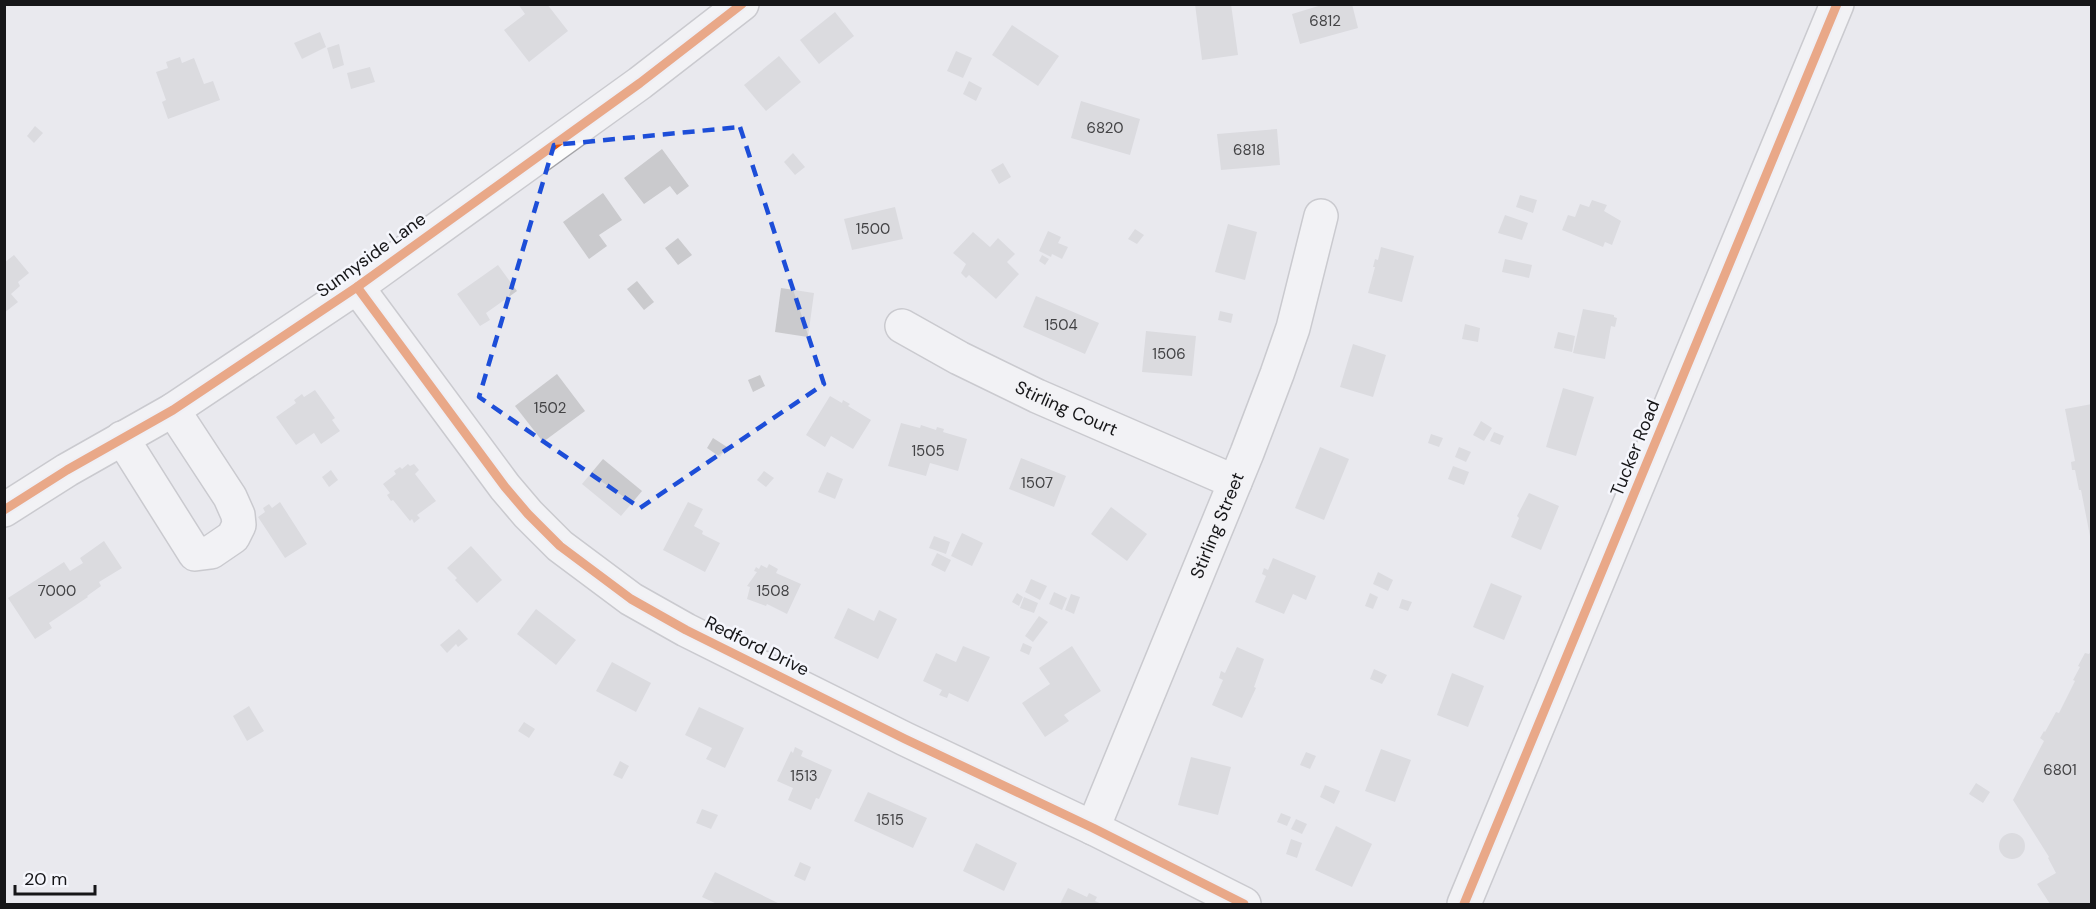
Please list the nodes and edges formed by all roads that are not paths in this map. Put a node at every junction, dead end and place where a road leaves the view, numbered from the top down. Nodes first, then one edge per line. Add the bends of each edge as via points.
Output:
1 (742, 4) edge
2 (1837, 4) edge
3 (1321, 216) dead end
4 (357, 287) junction
5 (902, 326) dead end
6 (173, 410) junction
7 (122, 438) junction
8 (1235, 482) junction
9 (4, 510) edge
10 (1093, 828) junction
11 (1244, 904) edge
12 (1464, 904) edge

1 - 4 street, Sunnyside Lane via 640,83
2 - 12 street, Tucker Road
3 - 8 street, Stirling Street via 1285,353
4 - 6 street, Sunnyside Lane
4 - 10 street, Redford Drive via 528,514 560,546 615,588 686,630
5 - 8 street, Stirling Court via 1037,396
6 - 7 street, Sunnyside Lane
6 - 7 street via 238,515 239,525 233,537 211,552 195,554
7 - 9 street, Sunnyside Lane
8 - 10 street, Stirling Street
10 - 11 street, Redford Drive

